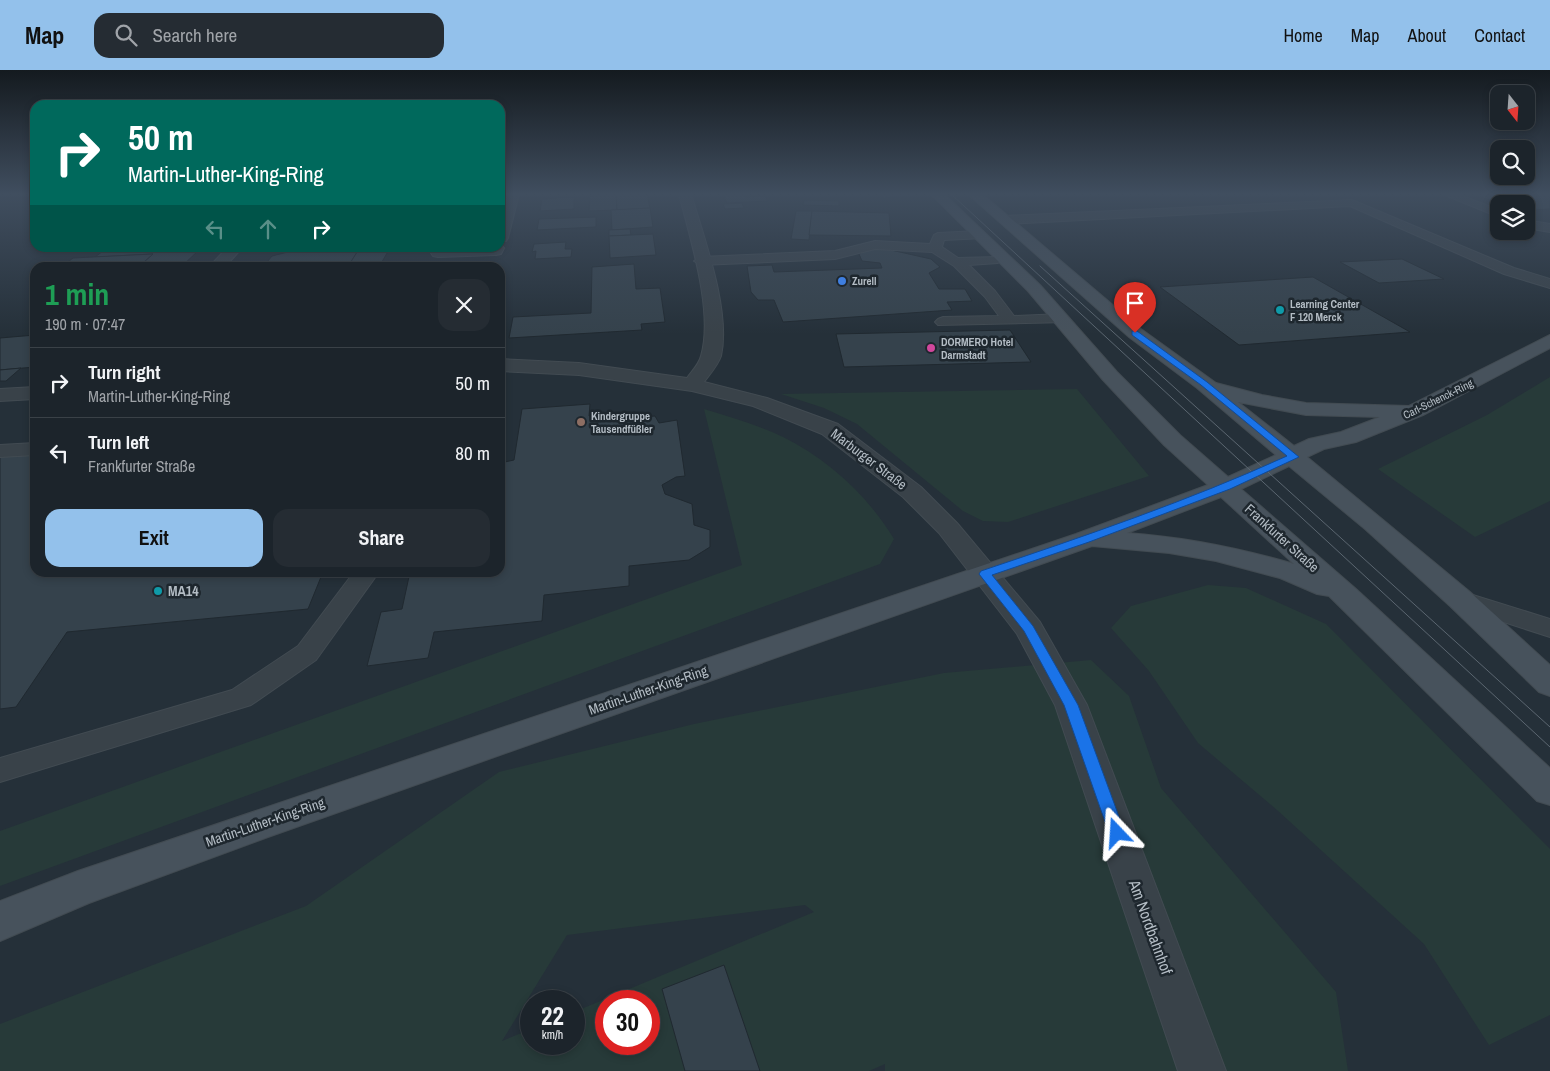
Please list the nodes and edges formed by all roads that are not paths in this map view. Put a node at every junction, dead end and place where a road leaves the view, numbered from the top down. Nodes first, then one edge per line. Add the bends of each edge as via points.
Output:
1 (696, 241) edge
2 (937, 241) edge
3 (985, 241) edge
4 (1028, 241) edge
5 (1439, 241) edge
6 (935, 248) junction
7 (231, 252) edge
8 (439, 252) edge
9 (457, 252) edge
10 (993, 260) dead end
11 (701, 261) junction
12 (221, 262) edge
13 (958, 262) junction
14 (1550, 284) edge
15 (1062, 319) junction
16 (1010, 320) junction
17 (943, 322) dead end
18 (1550, 341) edge
19 (505, 367) edge
20 (1204, 384) junction
21 (692, 385) junction
22 (30, 393) edge
23 (0, 395) edge
24 (1416, 411) junction
25 (30, 448) edge
26 (0, 451) edge
27 (1294, 457) junction
28 (1226, 487) junction
29 (1085, 540) junction
30 (985, 574) junction
31 (363, 577) edge
32 (1346, 596) junction
33 (1460, 599) junction
34 (1550, 628) edge
35 (1550, 684) edge
36 (0, 770) edge
37 (1550, 790) edge
38 (0, 921) edge
39 (1202, 1071) edge

1 - 11 street
2 - 6 lane
3 - 15 main road, Frankfurter Straße
4 - 20 main road via 1135,333
5 - 14 lane via 1509,271
6 - 11 lane via 876,245 836,255
6 - 13 lane
7 - 12 street
8 - 9 street
10 - 13 lane
11 - 21 street via 714,327 711,357
13 - 16 lane
15 - 16 lane
15 - 28 main road, Frankfurter Straße via 1110,376 1172,440
16 - 17 lane
18 - 24 main road, Carl-Schenck-Ring
19 - 21 street, Marburger Straße via 578,370
20 - 24 main road via 1245,398 1304,409
20 - 27 main road
21 - 30 street, Marburger Straße via 760,402 830,429 912,492 948,528
22 - 23 street
24 - 27 main road, Carl-Schenck-Ring via 1317,444
25 - 26 lane
27 - 28 main road, Martin-Luther-King-Ring
27 - 33 main road
28 - 29 main road, Martin-Luther-King-Ring
28 - 32 main road, Frankfurter Straße
29 - 30 main road, Martin-Luther-King-Ring
29 - 32 main road via 1156,542 1219,554 1285,570
30 - 38 main road, Martin-Luther-King-Ring via 248,828 78,889
30 - 39 street, Am Nordbahnhof via 1029,629 1071,705
31 - 36 lane via 307,652 241,698
32 - 37 main road, Frankfurter Straße
33 - 34 lane
33 - 35 main road

